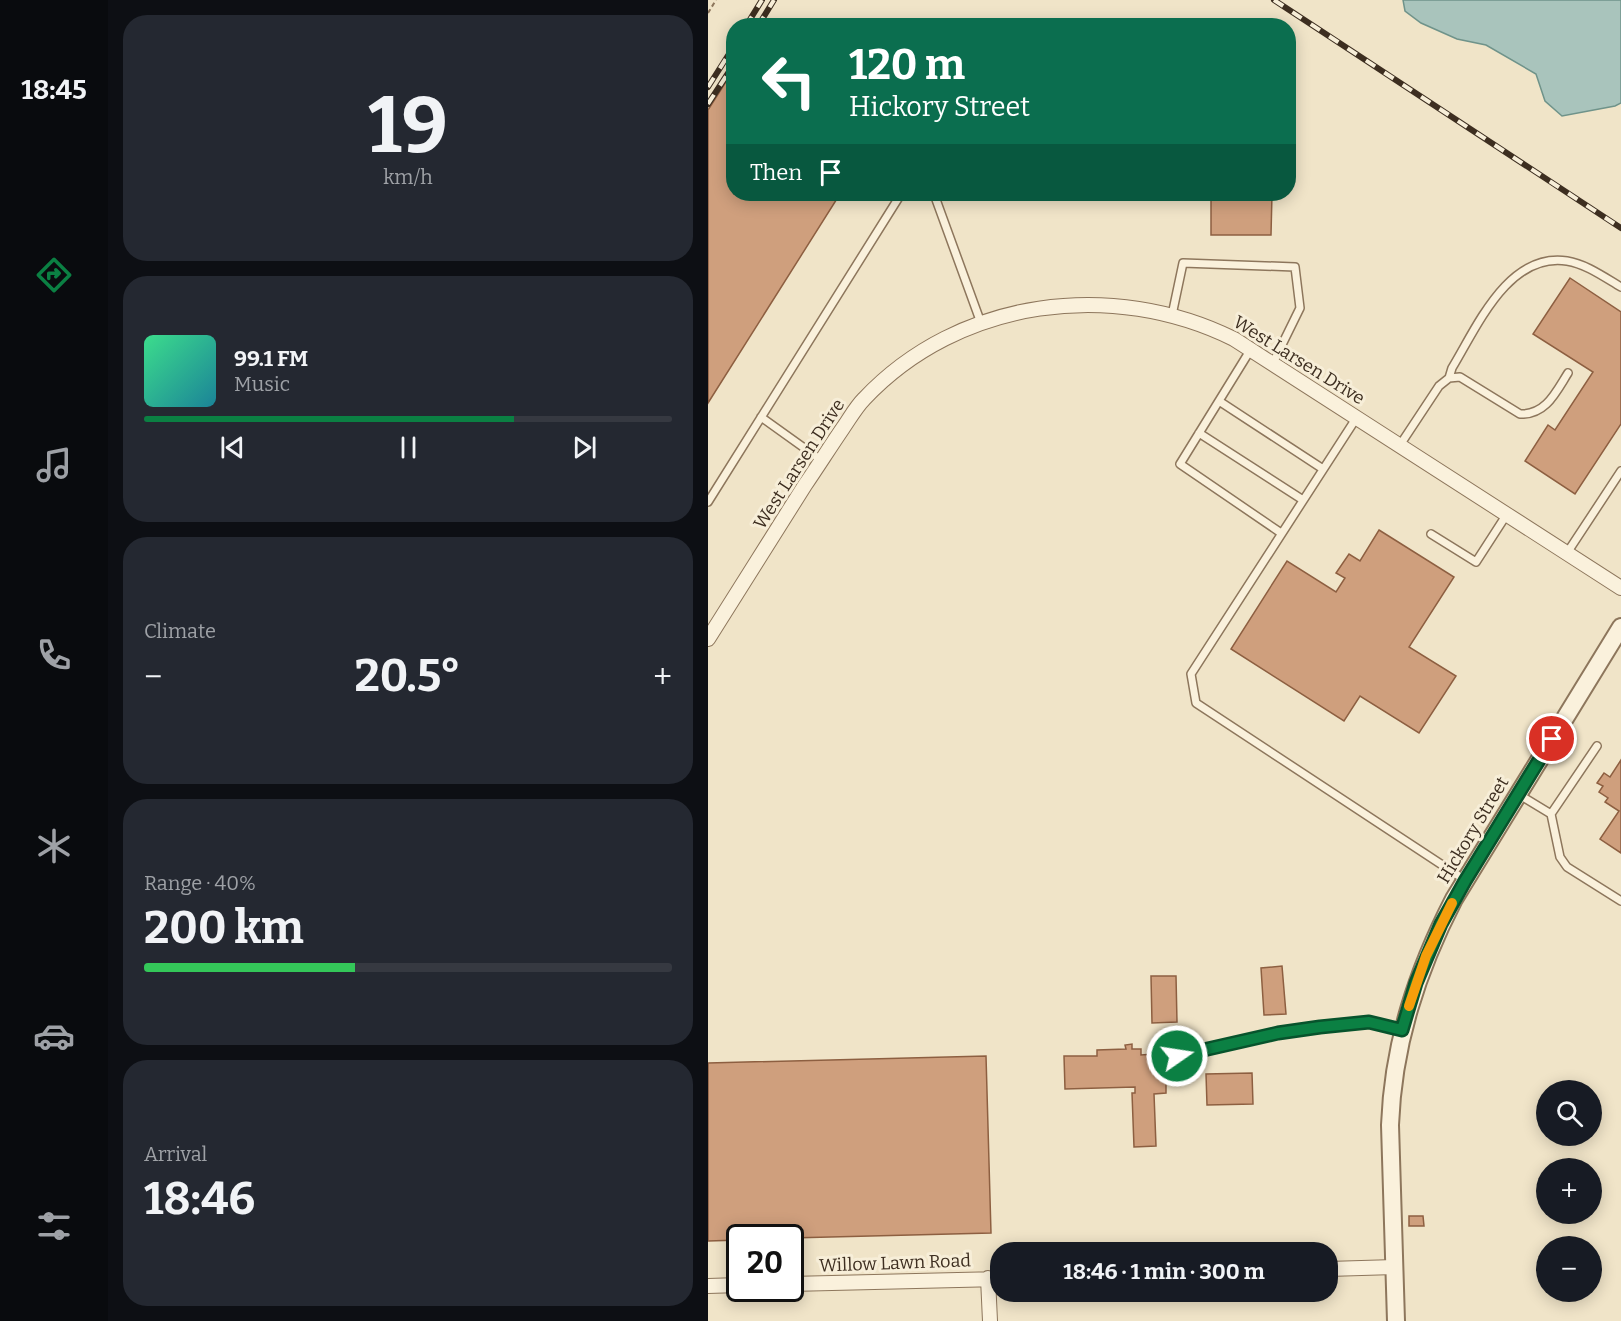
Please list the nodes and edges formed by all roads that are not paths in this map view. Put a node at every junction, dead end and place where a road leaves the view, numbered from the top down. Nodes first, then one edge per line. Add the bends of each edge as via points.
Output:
1 (897, 201) edge
2 (937, 201) edge
3 (1621, 287) edge
4 (1172, 315) junction
5 (981, 323) junction
6 (1251, 349) junction
7 (1273, 363) junction
8 (1568, 373) dead end
9 (1449, 378) junction
10 (1219, 401) junction
11 (761, 417) junction
12 (1357, 417) junction
13 (1199, 433) junction
14 (1400, 445) junction
15 (821, 460) junction
16 (1323, 469) junction
17 (1621, 471) edge
18 (1303, 500) junction
19 (708, 502) edge
20 (1507, 514) junction
21 (1281, 533) junction
22 (1431, 534) dead end
23 (1567, 553) junction
24 (1621, 588) edge
25 (1621, 627) edge
26 (708, 639) edge
27 (1597, 746) dead end
28 (1518, 794) junction
29 (1551, 814) junction
30 (1465, 881) junction
31 (1621, 901) edge
32 (1402, 1030) junction
33 (1177, 1056) dead end
34 (1395, 1267) junction
35 (1338, 1269) edge
36 (990, 1278) edge
37 (804, 1284) edge
38 (708, 1286) edge
39 (726, 1286) edge
40 (992, 1302) edge
41 (990, 1321) edge
42 (1396, 1321) edge

1 - 11 lane
2 - 5 lane
3 - 9 lane via 1569,261 1551,260 1534,265 1495,297
4 - 5 street, West Larsen Drive via 1121,306 1078,304 1035,309
4 - 6 street, West Larsen Drive via 1216,330
4 - 7 lane via 1183,263 1295,267 1300,308
5 - 15 street, West Larsen Drive via 938,343 883,381 862,401
6 - 7 street, West Larsen Drive
6 - 10 lane
7 - 12 street, West Larsen Drive
8 - 9 lane via 1547,405 1529,415 1520,414 1460,377
9 - 14 lane via 1439,386
10 - 13 lane
10 - 16 lane
11 - 15 lane
11 - 19 lane
12 - 14 street, West Larsen Drive
12 - 16 lane
13 - 18 lane
13 - 21 lane via 1180,464
14 - 20 street, West Larsen Drive
15 - 26 street, West Larsen Drive
16 - 18 lane
17 - 23 lane
18 - 21 lane
20 - 22 lane via 1476,562
20 - 23 street, West Larsen Drive
21 - 30 lane via 1191,674 1196,703
23 - 24 street, West Larsen Drive
25 - 28 street, Hickory Street
27 - 29 lane
28 - 29 lane
28 - 30 street, Hickory Street
29 - 31 lane via 1560,857 1567,867
30 - 32 street, Hickory Street via 1426,956
32 - 33 lane via 1369,1022 1320,1027
32 - 34 street, Hickory Street via 1390,1125
34 - 35 street
34 - 42 street, Hickory Street
36 - 37 street, Willow Lawn Road
38 - 39 street
40 - 41 street

